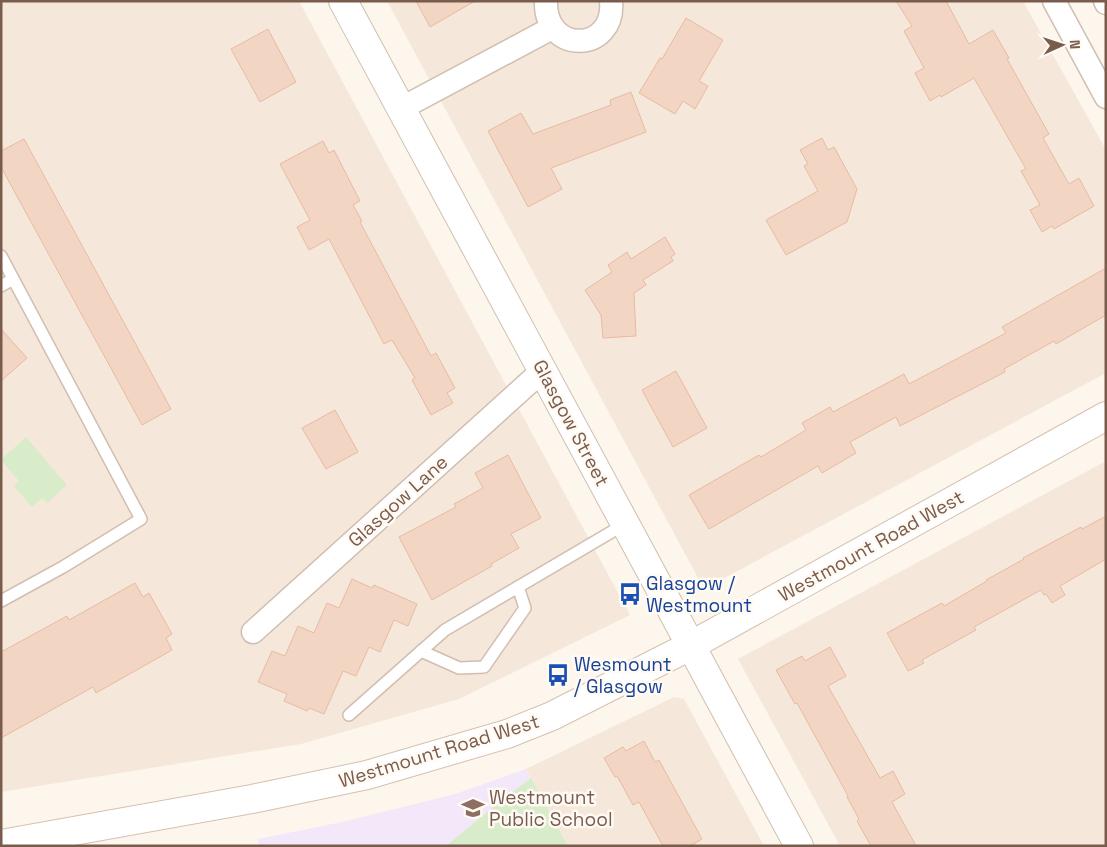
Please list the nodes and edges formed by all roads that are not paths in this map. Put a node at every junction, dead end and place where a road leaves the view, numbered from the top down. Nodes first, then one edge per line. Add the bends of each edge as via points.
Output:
1 (343, 1) edge
2 (546, 1) edge
3 (610, 1) edge
4 (1054, 1) edge
5 (552, 28) junction
6 (1106, 97) edge
7 (402, 108) junction
8 (1, 256) edge
9 (13, 279) junction
10 (1, 286) edge
11 (543, 370) junction
12 (1106, 416) edge
13 (625, 524) junction
14 (518, 587) junction
15 (1, 601) edge
16 (253, 632) dead end
17 (690, 646) junction
18 (421, 651) junction
19 (349, 715) dead end
20 (1, 844) edge
21 (799, 846) edge

1 - 7 main road, Glasgow Street
2 - 5 street
3 - 5 street via 610,18 605,28 589,40 566,39
4 - 6 street
5 - 7 street
7 - 11 main road, Glasgow Street
8 - 9 lane
9 - 10 lane
9 - 15 lane via 141,519
11 - 13 main road, Glasgow Street
11 - 16 street, Glasgow Lane
12 - 17 main road, Westmount Road West
13 - 14 lane
13 - 17 main road, Glasgow Street
14 - 18 lane via 445,630
14 - 18 lane via 525,608 484,667 459,668
17 - 20 main road, Westmount Road West via 552,716 507,734 367,775
17 - 21 main road, Glasgow Street
18 - 19 lane

